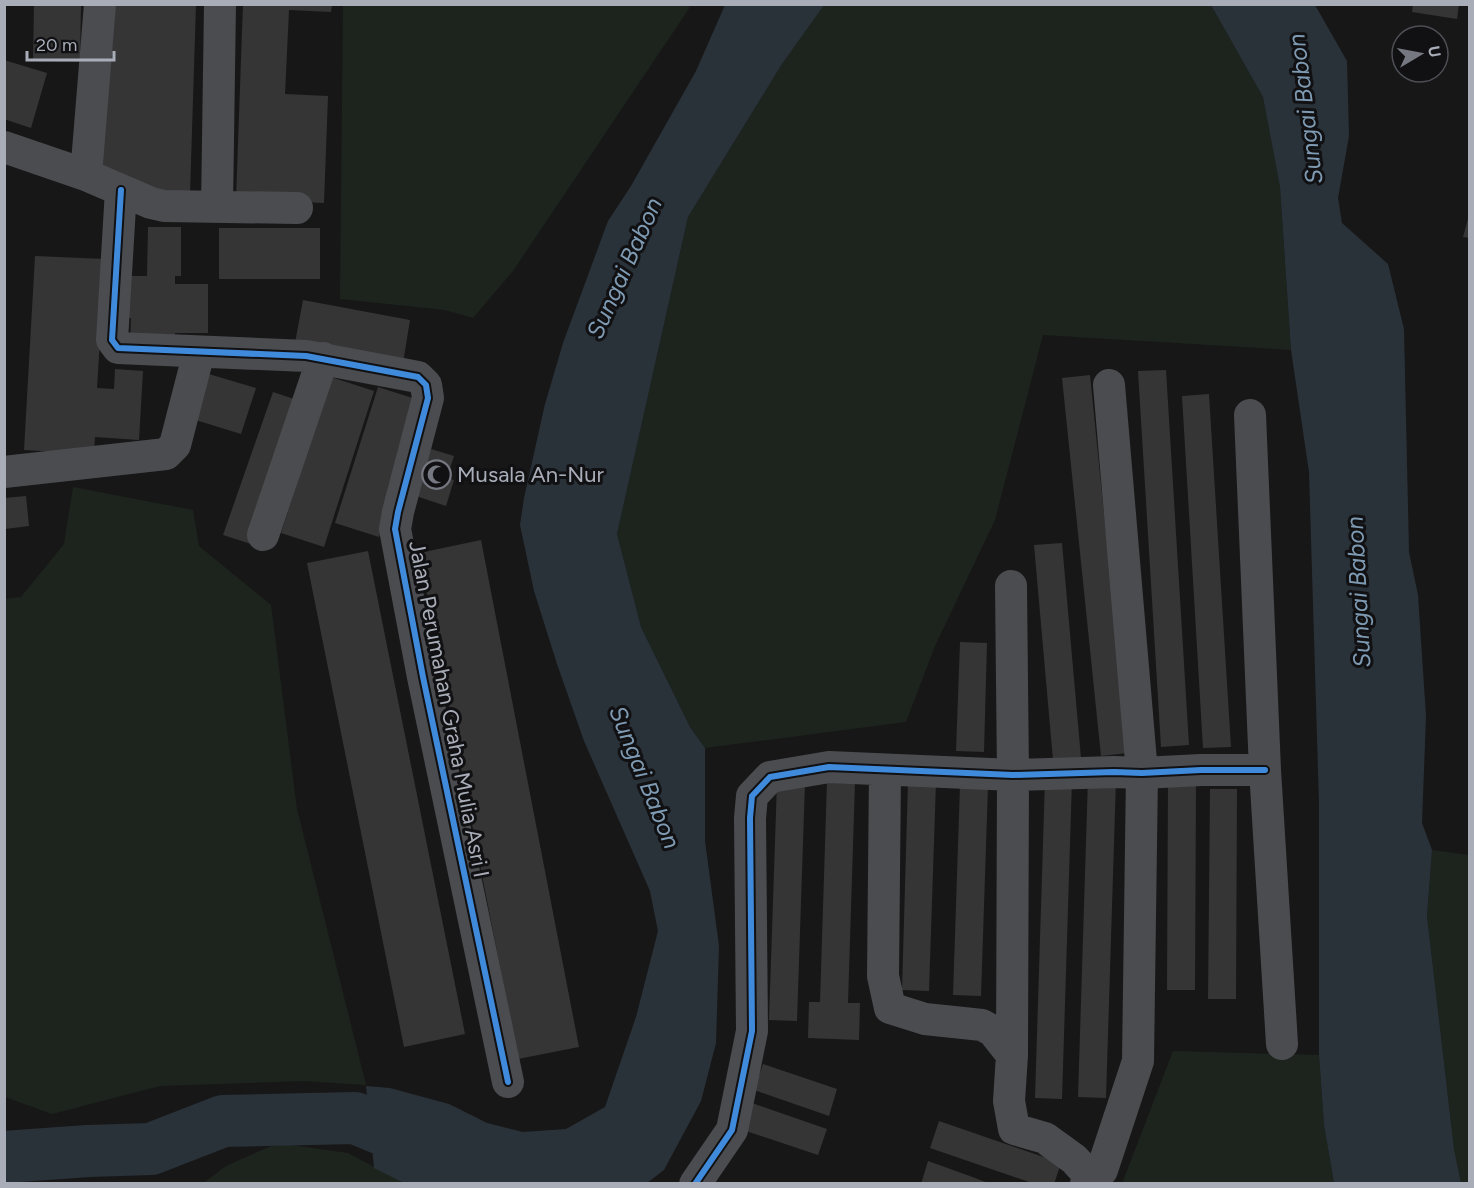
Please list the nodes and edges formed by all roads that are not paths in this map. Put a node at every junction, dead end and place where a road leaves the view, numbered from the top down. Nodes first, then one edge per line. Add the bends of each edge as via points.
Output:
1 (100, 4) edge
2 (220, 4) edge
3 (4, 147) edge
4 (86, 176) junction
5 (121, 190) junction
6 (217, 207) junction
7 (297, 208) dead end
8 (199, 352) junction
9 (323, 358) junction
10 (1109, 385) dead end
11 (1250, 415) dead end
12 (4, 472) edge
13 (263, 535) dead end
14 (1011, 586) dead end
15 (1265, 770) junction
16 (885, 771) junction
17 (1142, 774) junction
18 (1013, 775) junction
19 (1282, 1044) dead end
20 (1012, 1055) junction
21 (508, 1082) dead end
22 (1087, 1179) edge
23 (695, 1184) edge

1 - 4 street
2 - 6 street
3 - 4 street
4 - 5 street
5 - 6 street via 164,206
5 - 8 street, Jalan Perumahan Graha Mulia Asri I via 113,344 122,350
6 - 7 street
8 - 9 street, Jalan Perumahan Graha Mulia Asri I
8 - 12 street via 175,445 166,454
9 - 13 street
9 - 21 street, Jalan Perumahan Graha Mulia Asri I via 418,377 426,385 428,398 398,512 396,538
10 - 17 street
11 - 15 street
14 - 18 street
15 - 17 street
15 - 19 street
16 - 18 street
16 - 20 street via 883,976 890,1008 925,1019 982,1025 993,1030
16 - 23 street via 829,767 770,777 752,796 752,1031 732,1130
17 - 18 street
17 - 22 street via 1138,1061 1102,1170
18 - 20 street
20 - 22 street via 1009,1101 1014,1129 1046,1138 1074,1159

